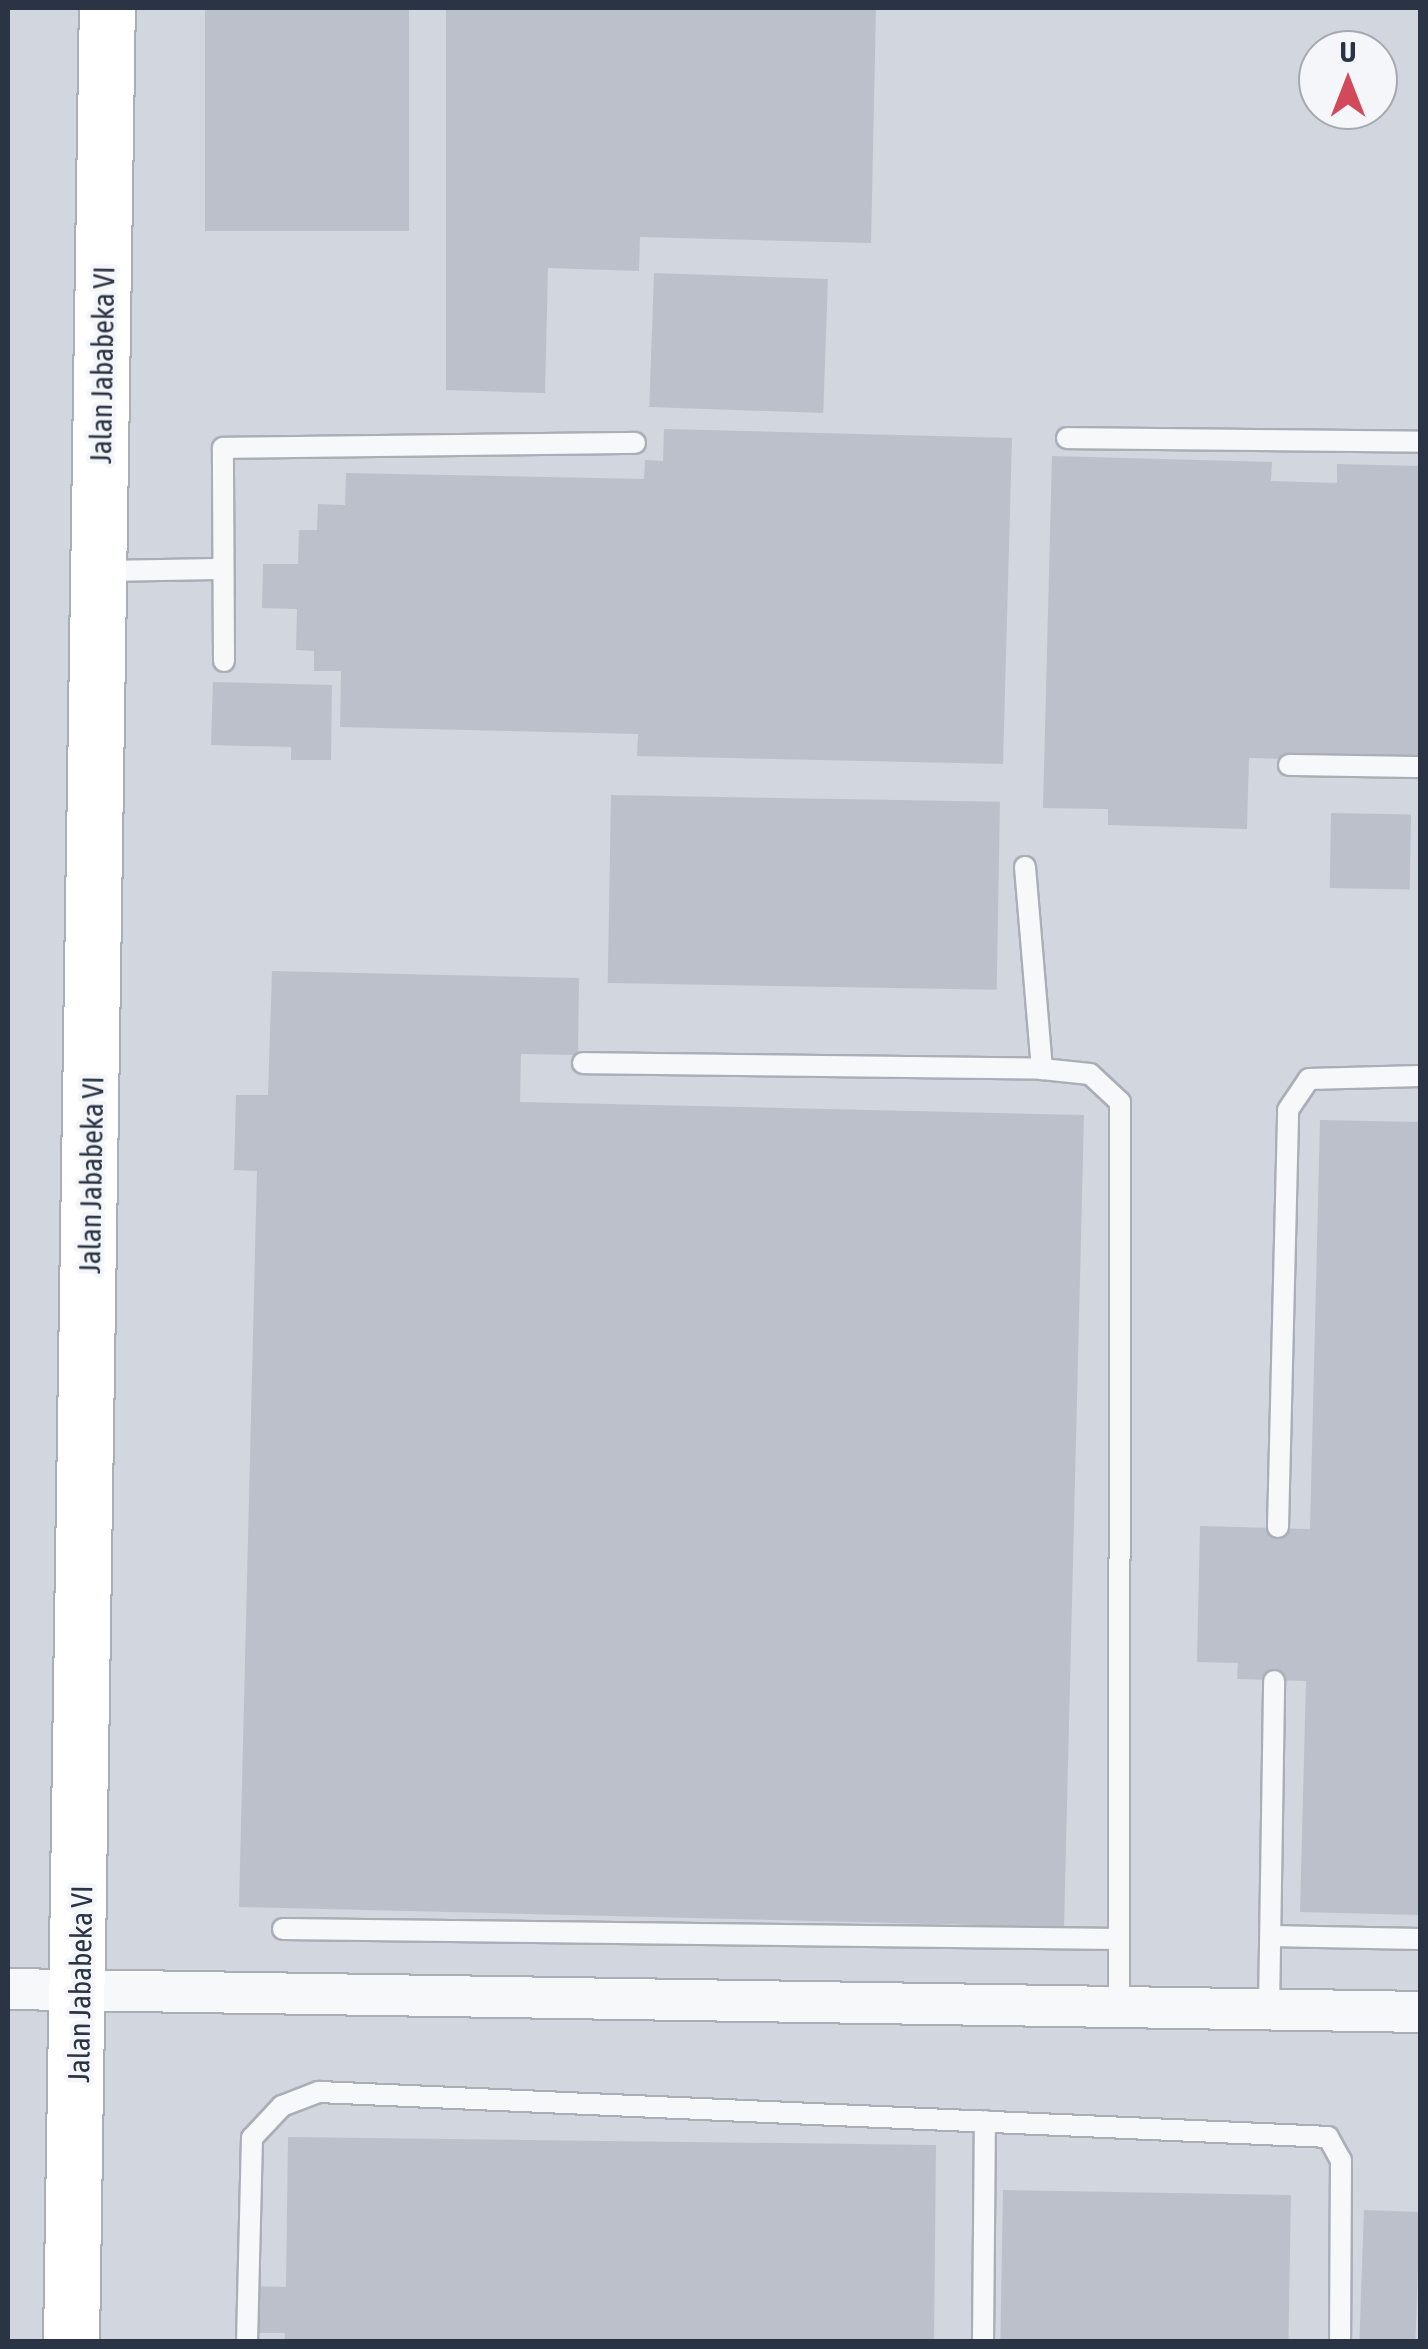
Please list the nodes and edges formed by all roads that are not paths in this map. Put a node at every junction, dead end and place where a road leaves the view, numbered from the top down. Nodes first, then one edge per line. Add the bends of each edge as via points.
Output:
1 (107, 8) edge
2 (1068, 438) dead end
3 (1420, 442) edge
4 (635, 444) dead end
5 (221, 570) junction
6 (99, 571) junction
7 (224, 660) dead end
8 (1289, 765) dead end
9 (1420, 767) edge
10 (1025, 867) dead end
11 (582, 1062) dead end
12 (1042, 1070) junction
13 (1420, 1076) edge
14 (1278, 1527) dead end
15 (1274, 1680) dead end
16 (283, 1929) dead end
17 (1272, 1936) junction
18 (1119, 1939) junction
19 (1420, 1939) edge
20 (8, 1989) edge
21 (68, 1989) junction
22 (1119, 2007) junction
23 (1269, 2009) junction
24 (1420, 2012) edge
25 (986, 2121) junction
26 (72, 2342) edge
27 (246, 2342) edge
28 (983, 2342) edge
29 (1340, 2342) edge

1 - 6 street, Jalan Jababeka VI
2 - 3 lane
4 - 5 lane via 236,442 220,461
5 - 6 lane
5 - 7 lane
6 - 21 street, Jalan Jababeka VI
8 - 9 lane
10 - 12 lane
11 - 12 lane
12 - 18 lane via 1090,1074 1120,1102
13 - 14 lane via 1309,1079 1288,1110
15 - 17 lane
16 - 18 lane
17 - 19 lane
17 - 23 lane
18 - 22 lane
20 - 21 street
21 - 22 street
21 - 26 street, Jalan Jababeka VI
22 - 23 street
23 - 24 street
25 - 27 lane via 297,2097 252,2138
25 - 28 lane
25 - 29 lane via 1335,2139

